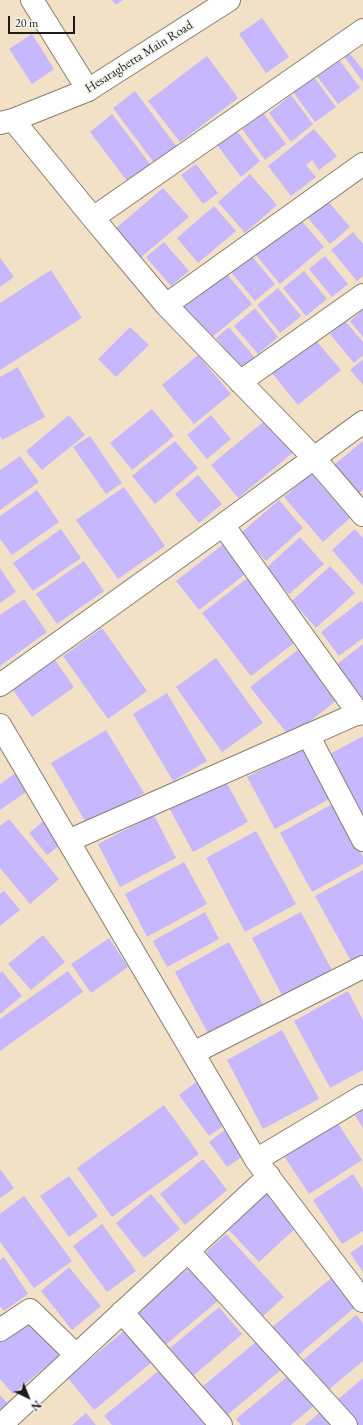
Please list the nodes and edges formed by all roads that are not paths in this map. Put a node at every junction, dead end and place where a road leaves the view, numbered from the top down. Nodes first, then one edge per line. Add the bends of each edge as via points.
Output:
1 (32, 0) edge
2 (229, 0) edge
3 (363, 30) edge
4 (88, 90) junction
5 (7, 122) edge
6 (363, 164) edge
7 (93, 218) junction
8 (363, 295) edge
9 (166, 305) junction
10 (240, 382) junction
11 (363, 422) edge
12 (314, 458) junction
13 (363, 515) edge
14 (223, 525) junction
15 (0, 685) edge
16 (361, 713) edge
17 (0, 725) edge
18 (308, 735) junction
19 (363, 840) edge
20 (68, 841) junction
21 (363, 967) edge
22 (193, 1054) junction
23 (363, 1096) edge
24 (262, 1168) junction
25 (188, 1251) junction
26 (363, 1301) edge
27 (122, 1312) junction
28 (0, 1330) edge
29 (76, 1356) junction
30 (1, 1425) edge
31 (221, 1425) edge
32 (346, 1425) edge

1 - 4 street
2 - 4 street, Hesaraghetta Main Road
3 - 7 street
4 - 5 street, Hesaraghetta Main Road
5 - 7 street
6 - 9 street
7 - 9 street
8 - 10 street
9 - 10 street
10 - 12 street
11 - 12 street
12 - 13 street
12 - 14 street
14 - 15 street
14 - 16 street
16 - 18 street
17 - 20 street
18 - 19 street
18 - 20 street
20 - 22 street
21 - 22 street
22 - 24 street
23 - 24 street
24 - 25 street
24 - 26 street
25 - 27 street
25 - 32 street
27 - 29 street
27 - 31 street
28 - 29 street via 30,1310
29 - 30 street

